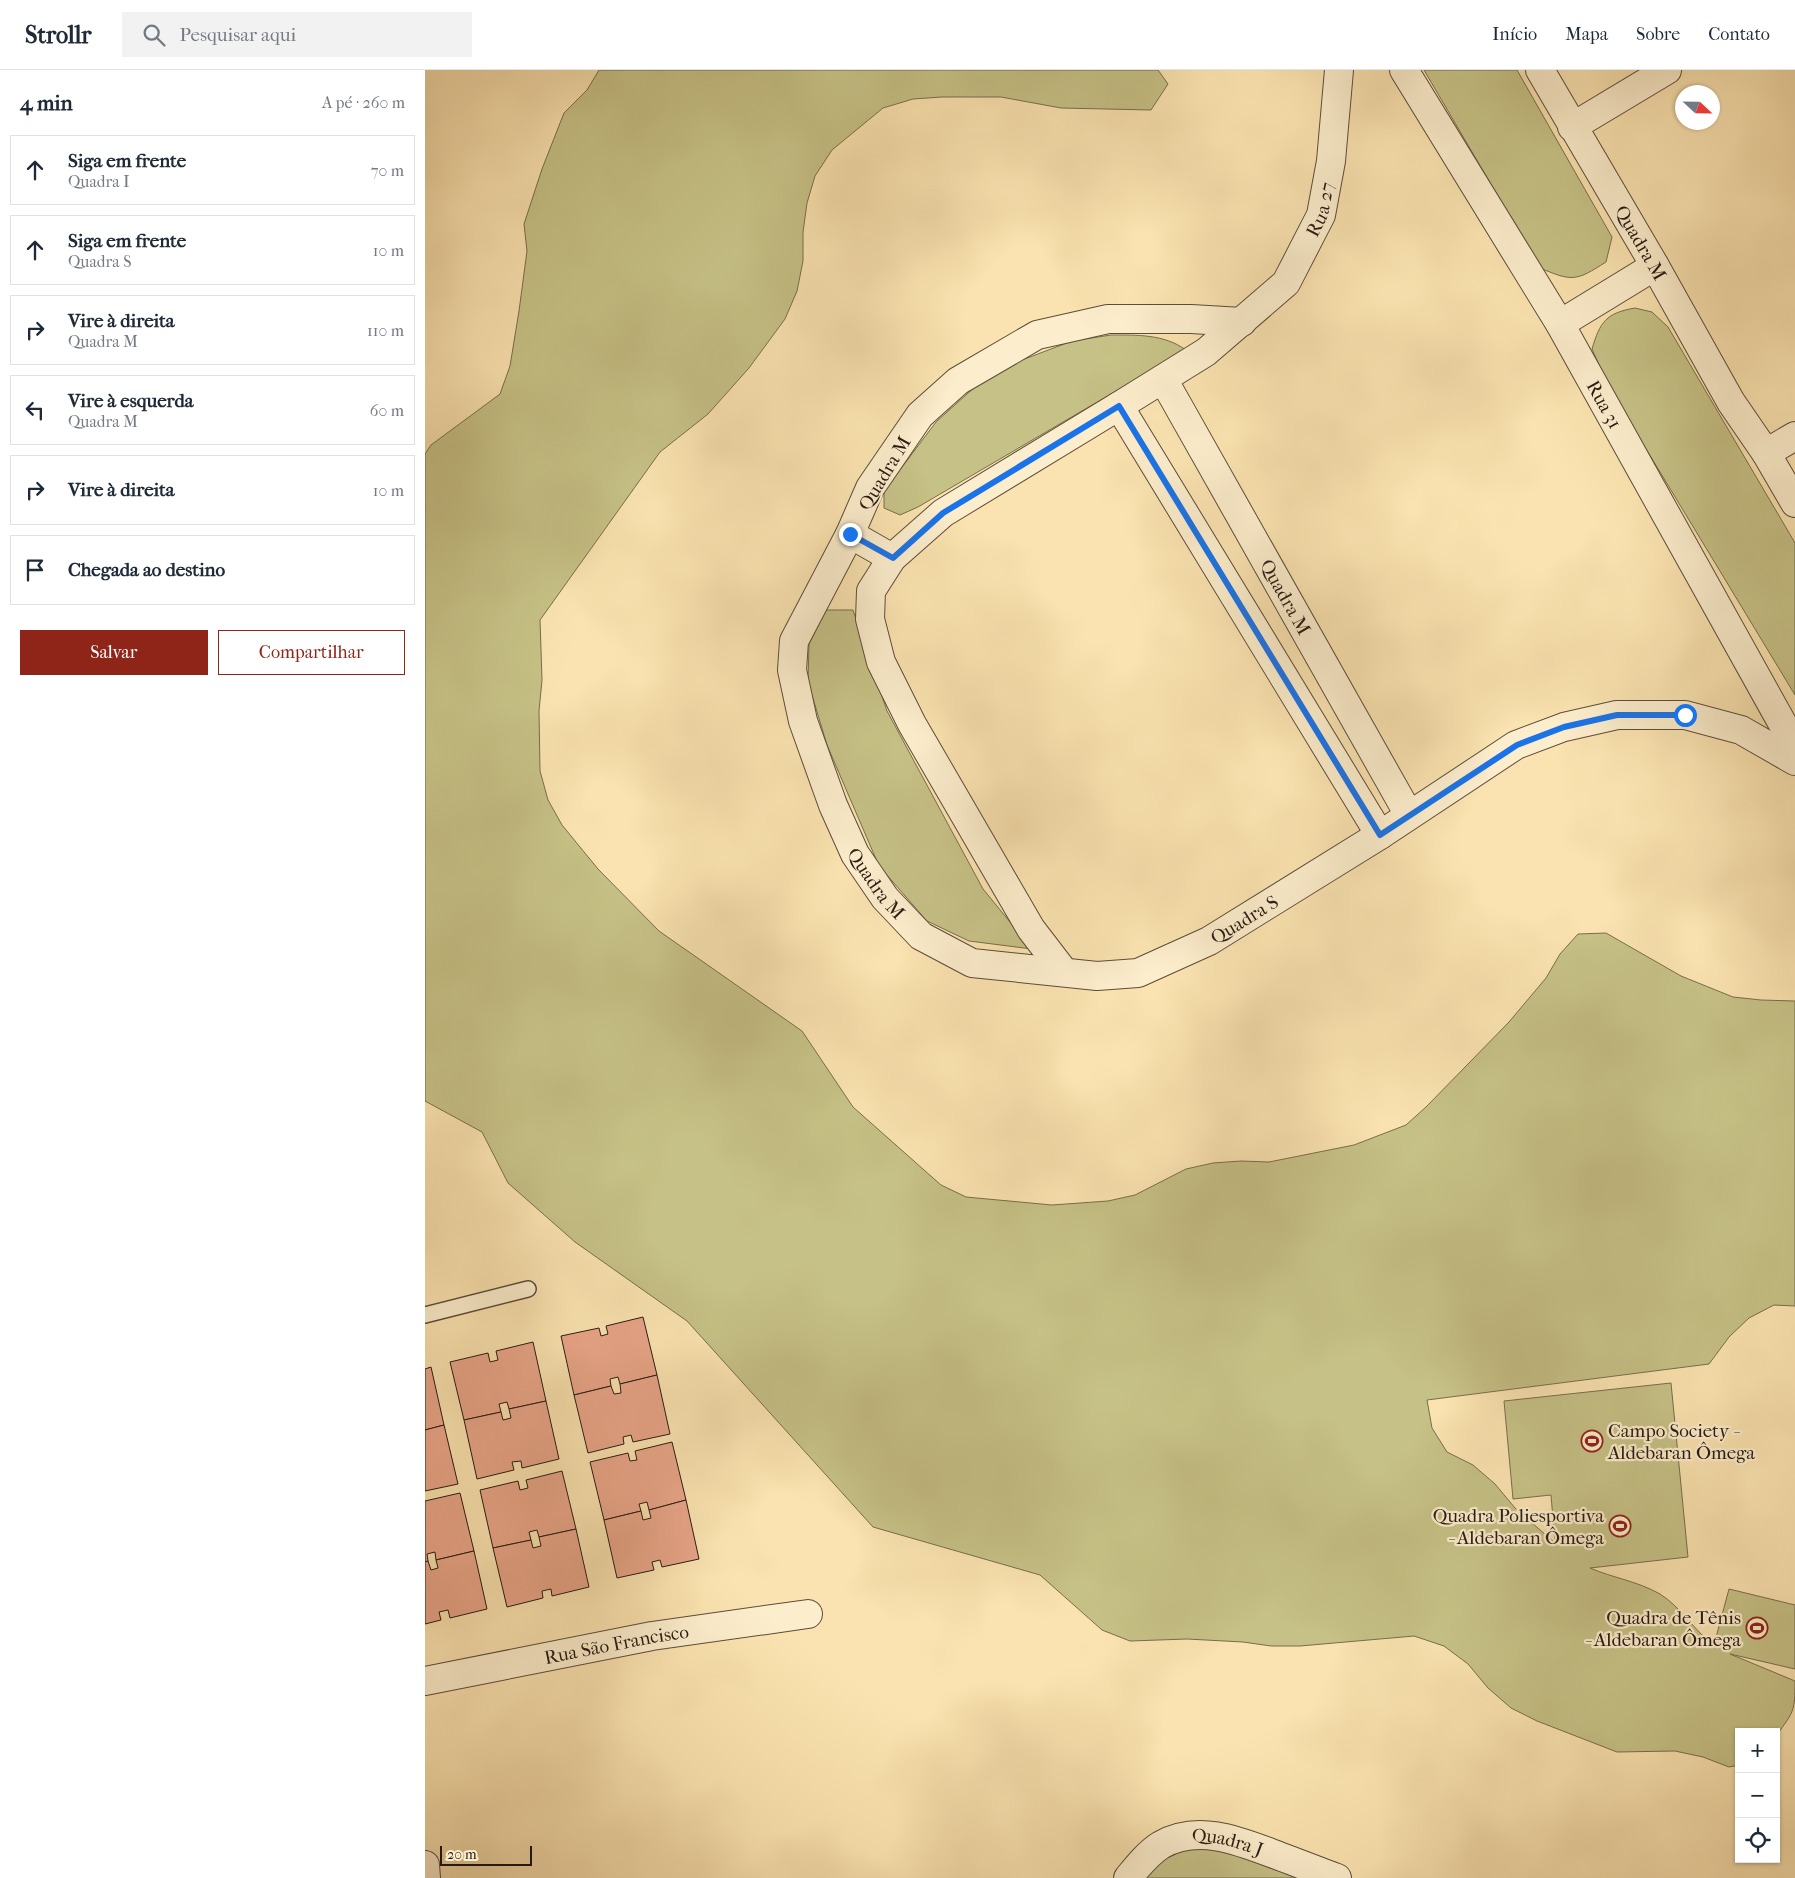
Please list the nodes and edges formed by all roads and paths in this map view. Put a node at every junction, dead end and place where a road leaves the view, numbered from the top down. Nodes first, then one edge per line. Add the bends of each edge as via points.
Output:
1 (1339, 70) edge
2 (1404, 70) edge
3 (1540, 70) edge
4 (1667, 70) edge
5 (1572, 127) junction
6 (1655, 266) junction
7 (1242, 322) junction
8 (1560, 324) junction
9 (1163, 379) junction
10 (1119, 406) junction
11 (1795, 436) edge
12 (1766, 453) junction
13 (1795, 503) edge
14 (850, 534) junction
15 (893, 558) junction
16 (1795, 746) edge
17 (1795, 761) edge
18 (1409, 815) junction
19 (1380, 835) junction
20 (1064, 972) junction
21 (529, 1289) dead end
22 (425, 1316) edge
23 (808, 1614) dead end
24 (425, 1681) edge
25 (425, 1865) edge
26 (426, 1878) edge
27 (1128, 1878) edge
28 (1337, 1878) edge

1 - 7 street, Rua 27 via 1331,161 1321,215 1286,283
2 - 8 street, Rua 31
3 - 5 street, Quadra M
4 - 5 street
5 - 6 street, Quadra M
6 - 8 street
6 - 12 street, Quadra M via 1731,402
7 - 9 street via 1205,352
7 - 14 street, Quadra M via 1109,318 1037,335 958,380 920,415 870,488
8 - 16 street, Rua 31
9 - 10 street
9 - 18 street, Quadra M
10 - 15 street via 943,513
10 - 19 street
11 - 12 street
12 - 13 street, Quadra M
14 - 15 street
14 - 20 street, Quadra M via 795,640 792,670 803,721 833,805 855,854 885,898 921,936 972,963
15 - 20 street via 871,591 871,619 881,662 912,724 1031,929
17 - 18 street, Quadra S via 1741,730 1685,715 1617,715 1564,727 1517,745
18 - 19 street, Quadra S
19 - 20 street, Quadra S via 1209,941 1138,973 1097,976
21 - 22 lane
23 - 24 street, Rua São Francisco via 652,1636
25 - 26 street
27 - 28 street, Quadra J via 1160,1846 1179,1838 1208,1835 1235,1840

